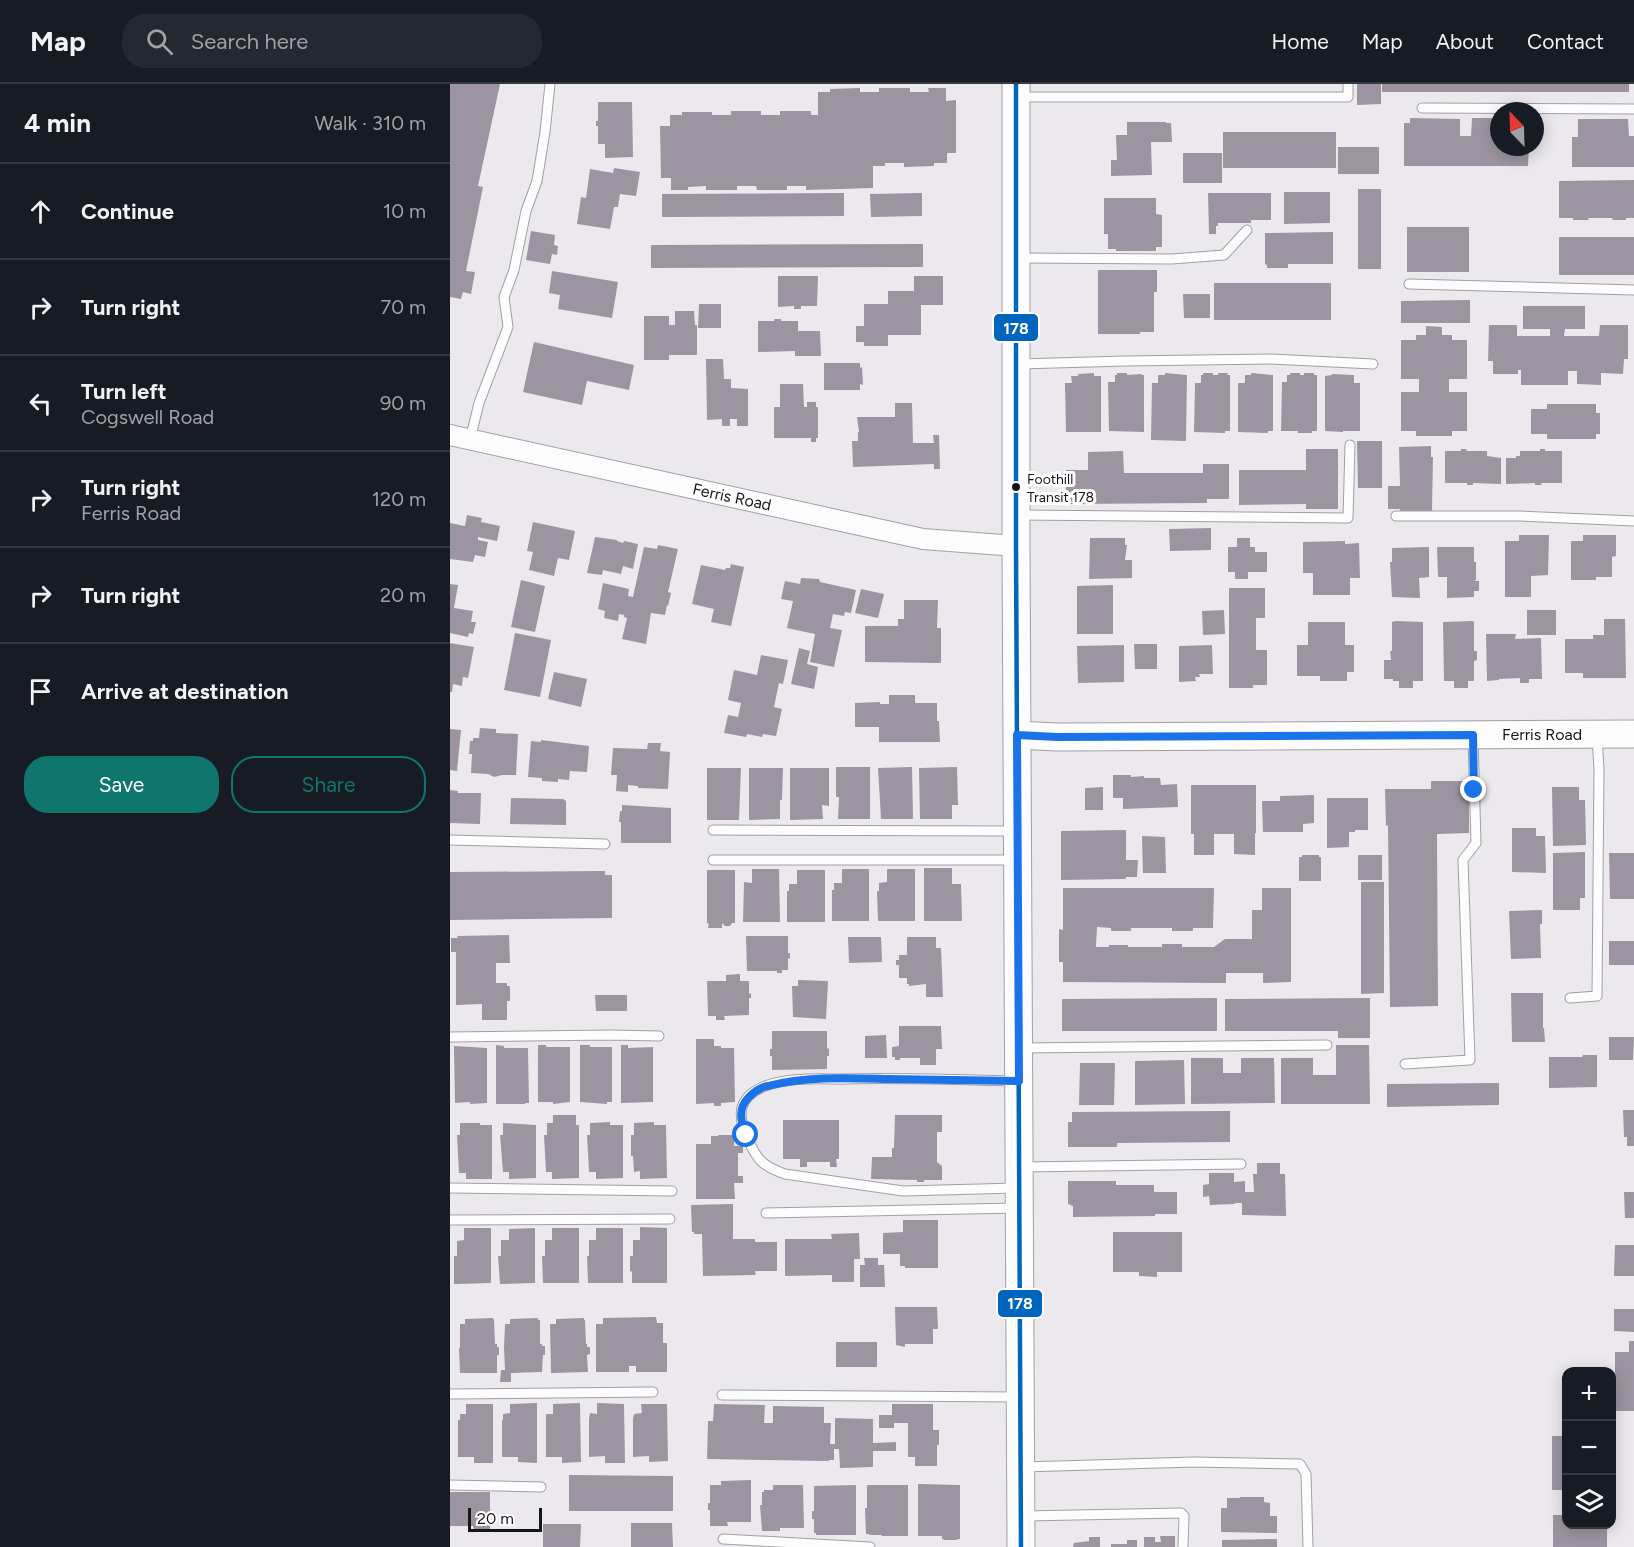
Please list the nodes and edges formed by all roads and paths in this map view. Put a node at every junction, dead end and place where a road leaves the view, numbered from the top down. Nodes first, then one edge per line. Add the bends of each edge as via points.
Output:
1 (550, 84) edge
2 (1348, 84) edge
3 (1016, 91) edge
4 (1422, 108) dead end
5 (1634, 109) edge
6 (1247, 230) dead end
7 (1016, 258) junction
8 (1409, 284) dead end
9 (1634, 290) edge
10 (1017, 364) junction
11 (1373, 364) dead end
12 (450, 435) edge
13 (470, 440) junction
14 (1350, 444) dead end
15 (1017, 515) junction
16 (1396, 516) dead end
17 (1634, 520) edge
18 (1016, 546) junction
19 (1634, 734) edge
20 (1017, 735) junction
21 (1473, 735) junction
22 (1597, 735) junction
23 (713, 830) dead end
24 (1018, 831) junction
25 (450, 840) edge
26 (605, 844) dead end
27 (713, 860) dead end
28 (1018, 860) junction
29 (1570, 998) dead end
30 (659, 1036) dead end
31 (450, 1037) edge
32 (1327, 1045) dead end
33 (1019, 1048) junction
34 (1405, 1064) dead end
35 (1019, 1081) junction
36 (1241, 1164) dead end
37 (450, 1188) edge
38 (1019, 1188) junction
39 (672, 1191) dead end
40 (766, 1213) dead end
41 (670, 1219) dead end
42 (450, 1220) edge
43 (653, 1392) dead end
44 (450, 1394) edge
45 (722, 1395) dead end
46 (1020, 1397) junction
47 (1021, 1467) junction
48 (450, 1485) edge
49 (541, 1487) dead end
50 (1021, 1516) junction
51 (723, 1539) dead end
52 (870, 1547) edge
53 (1021, 1547) edge
54 (1184, 1547) edge
55 (1308, 1547) edge

1 - 13 lane via 537,181 504,297 508,327 479,403
2 - 3 lane via 1348,97
3 - 7 street
4 - 5 lane
6 - 7 lane via 1224,255 1172,259
7 - 10 street
8 - 9 lane
10 - 11 lane via 1270,359
10 - 15 street
12 - 13 street, Ferris Road
13 - 18 street, Ferris Road via 924,539
14 - 15 lane via 1348,518
15 - 18 street
16 - 17 lane
18 - 20 street
19 - 22 street, Ferris Road
20 - 21 street, Ferris Road
20 - 24 street
21 - 22 street, Ferris Road
21 - 34 lane via 1476,843 1462,860 1470,1060
22 - 29 lane via 1597,996
23 - 24 lane
24 - 28 street
25 - 26 lane
27 - 28 lane
28 - 33 street
30 - 31 lane
32 - 33 lane
33 - 35 street
35 - 38 street
35 - 38 lane via 809,1079 766,1086 754,1092 740,1114 760,1161 785,1174 903,1191
36 - 38 lane
37 - 39 lane
38 - 40 lane
38 - 46 street
41 - 42 lane
43 - 44 lane
45 - 46 lane
46 - 47 street
47 - 50 street
47 - 55 lane via 1194,1462 1300,1464 1306,1474
48 - 49 lane
50 - 53 street
50 - 54 lane via 1181,1513
51 - 52 lane

